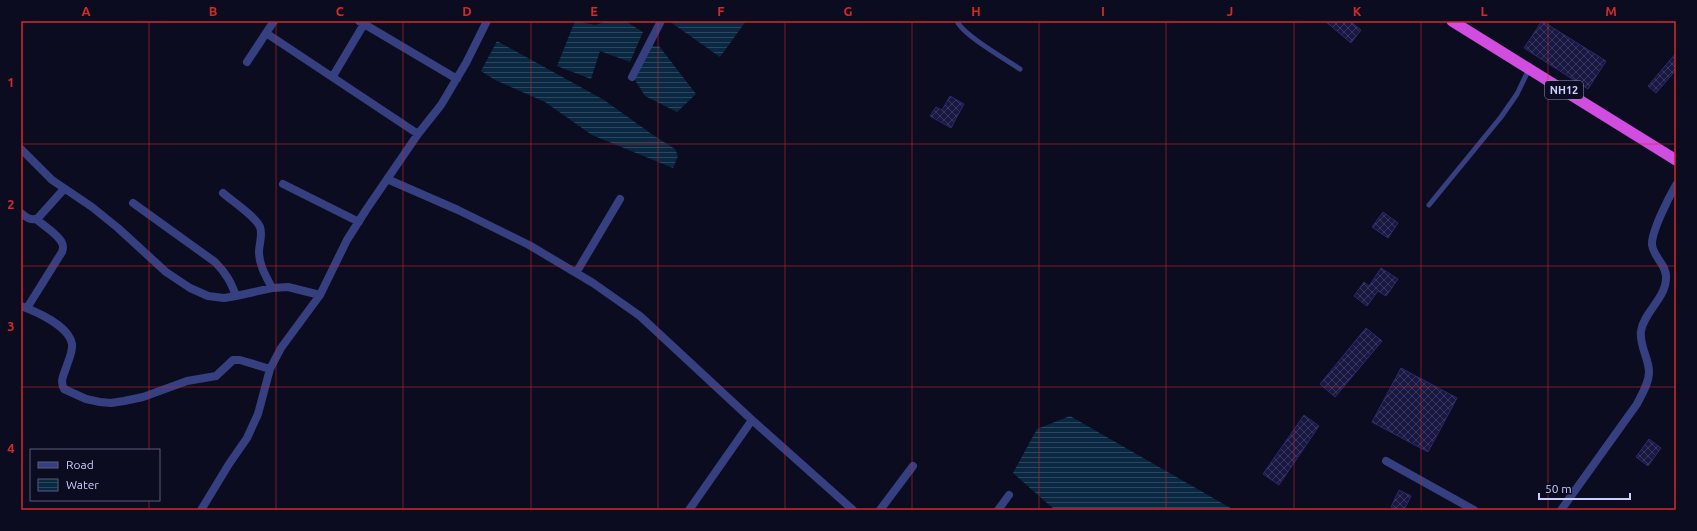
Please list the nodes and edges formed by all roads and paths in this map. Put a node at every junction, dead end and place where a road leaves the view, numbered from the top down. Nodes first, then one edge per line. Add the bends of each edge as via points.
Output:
1 (274, 21) edge
2 (487, 21) edge
3 (661, 21) edge
4 (957, 21) edge
5 (1452, 21) edge
6 (362, 23) edge
7 (266, 32) junction
8 (247, 62) dead end
9 (1020, 69) dead end
10 (1529, 69) junction
11 (333, 76) junction
12 (632, 76) dead end
13 (457, 79) junction
14 (418, 134) junction
15 (21, 150) edge
16 (1676, 160) edge
17 (387, 179) junction
18 (283, 184) dead end
19 (1676, 185) edge
20 (64, 189) junction
21 (223, 193) dead end
22 (620, 199) dead end
23 (133, 203) dead end
24 (1429, 205) dead end
25 (21, 213) edge
26 (36, 219) junction
27 (358, 222) junction
28 (576, 273) junction
29 (272, 288) junction
30 (320, 295) junction
31 (236, 296) junction
32 (24, 307) edge
33 (270, 369) junction
34 (752, 420) junction
35 (1386, 461) dead end
36 (913, 466) dead end
37 (1009, 495) dead end
38 (1566, 509) edge
39 (201, 510) edge
40 (689, 510) edge
41 (854, 510) edge
42 (880, 510) edge
43 (998, 510) edge
44 (1474, 510) edge

1 - 7 street
2 - 13 street
3 - 12 street
4 - 9 lane via 971,36
5 - 10 highway, NH12
6 - 11 street
6 - 13 street
7 - 8 street
7 - 11 street
10 - 16 highway, NH12
10 - 24 lane via 1517,94 1501,117
11 - 14 street
13 - 14 street
14 - 17 street
15 - 20 street
17 - 27 street
17 - 28 street via 530,245
18 - 27 street
19 - 38 street via 1654,234 1652,245 1665,268 1666,279 1662,292 1641,330 1641,344 1649,372 1646,388
20 - 26 street
20 - 31 street via 92,207 166,272 190,288 208,296
21 - 29 street via 260,227 261,265
22 - 28 street
23 - 31 street via 215,262 226,273
25 - 26 street via 27,218
26 - 32 street via 58,238 63,247
27 - 30 street
28 - 34 street via 640,316
29 - 30 street via 288,287
29 - 31 street
30 - 33 street via 281,348
32 - 33 street via 56,324 70,337 72,350 62,382 64,389 100,402 111,403 143,397 166,388 216,376 233,360
33 - 39 street via 258,414 248,438
34 - 40 street
34 - 41 street
35 - 44 street
36 - 42 street
37 - 43 street

